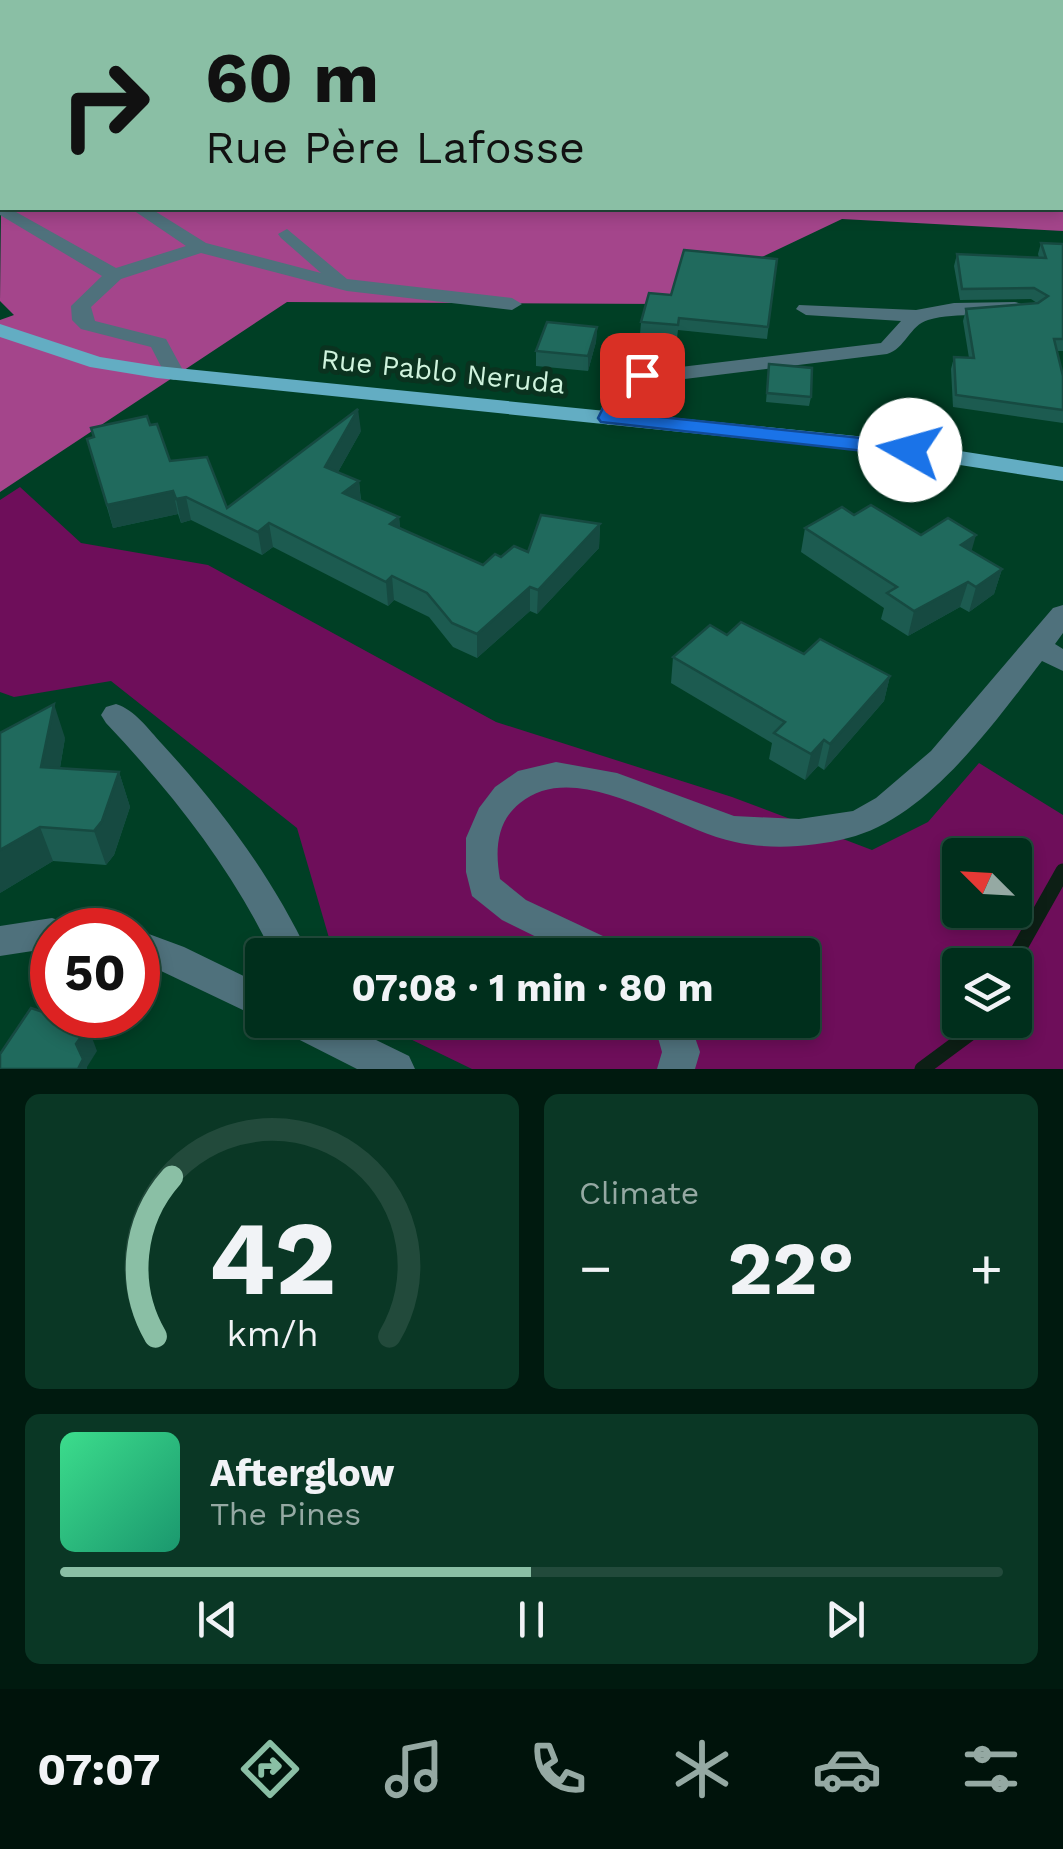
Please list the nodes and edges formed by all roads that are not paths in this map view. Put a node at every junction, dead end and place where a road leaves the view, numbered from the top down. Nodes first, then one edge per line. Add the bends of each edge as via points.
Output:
1 (3, 210) edge
2 (142, 210) edge
3 (287, 234) dead end
4 (200, 246) junction
5 (114, 276) junction
6 (347, 284) junction
7 (512, 304) dead end
8 (806, 309) dead end
9 (1031, 309) edge
10 (916, 316) junction
11 (0, 330) edge
12 (174, 374) junction
13 (608, 418) junction
14 (1063, 474) edge
15 (1063, 614) edge
16 (1050, 654) edge
17 (116, 715) dead end
18 (30, 936) edge
19 (282, 938) edge
20 (572, 938) edge
21 (0, 941) edge
22 (160, 953) edge
23 (245, 994) edge
24 (333, 1038) edge
25 (677, 1038) edge
26 (396, 1069) edge
27 (676, 1069) edge

1 - 5 street
2 - 4 street
3 - 6 street
4 - 5 street
4 - 6 street
5 - 12 street via 81,306 82,320 159,343
6 - 7 street
8 - 10 street
9 - 10 street
10 - 13 street via 886,348 630,379
11 - 12 main road, Rue Pablo Neruda via 97,362
12 - 13 main road, Rue Pablo Neruda
13 - 14 main road, Rue Pablo Neruda via 876,445
15 - 16 street
16 - 20 street via 912,790 862,822 795,832 734,829 578,774 540,775 512,790 488,814 478,844 484,886 514,910
17 - 19 street via 168,768 256,886
18 - 21 street
22 - 23 street
24 - 26 street
25 - 27 street

